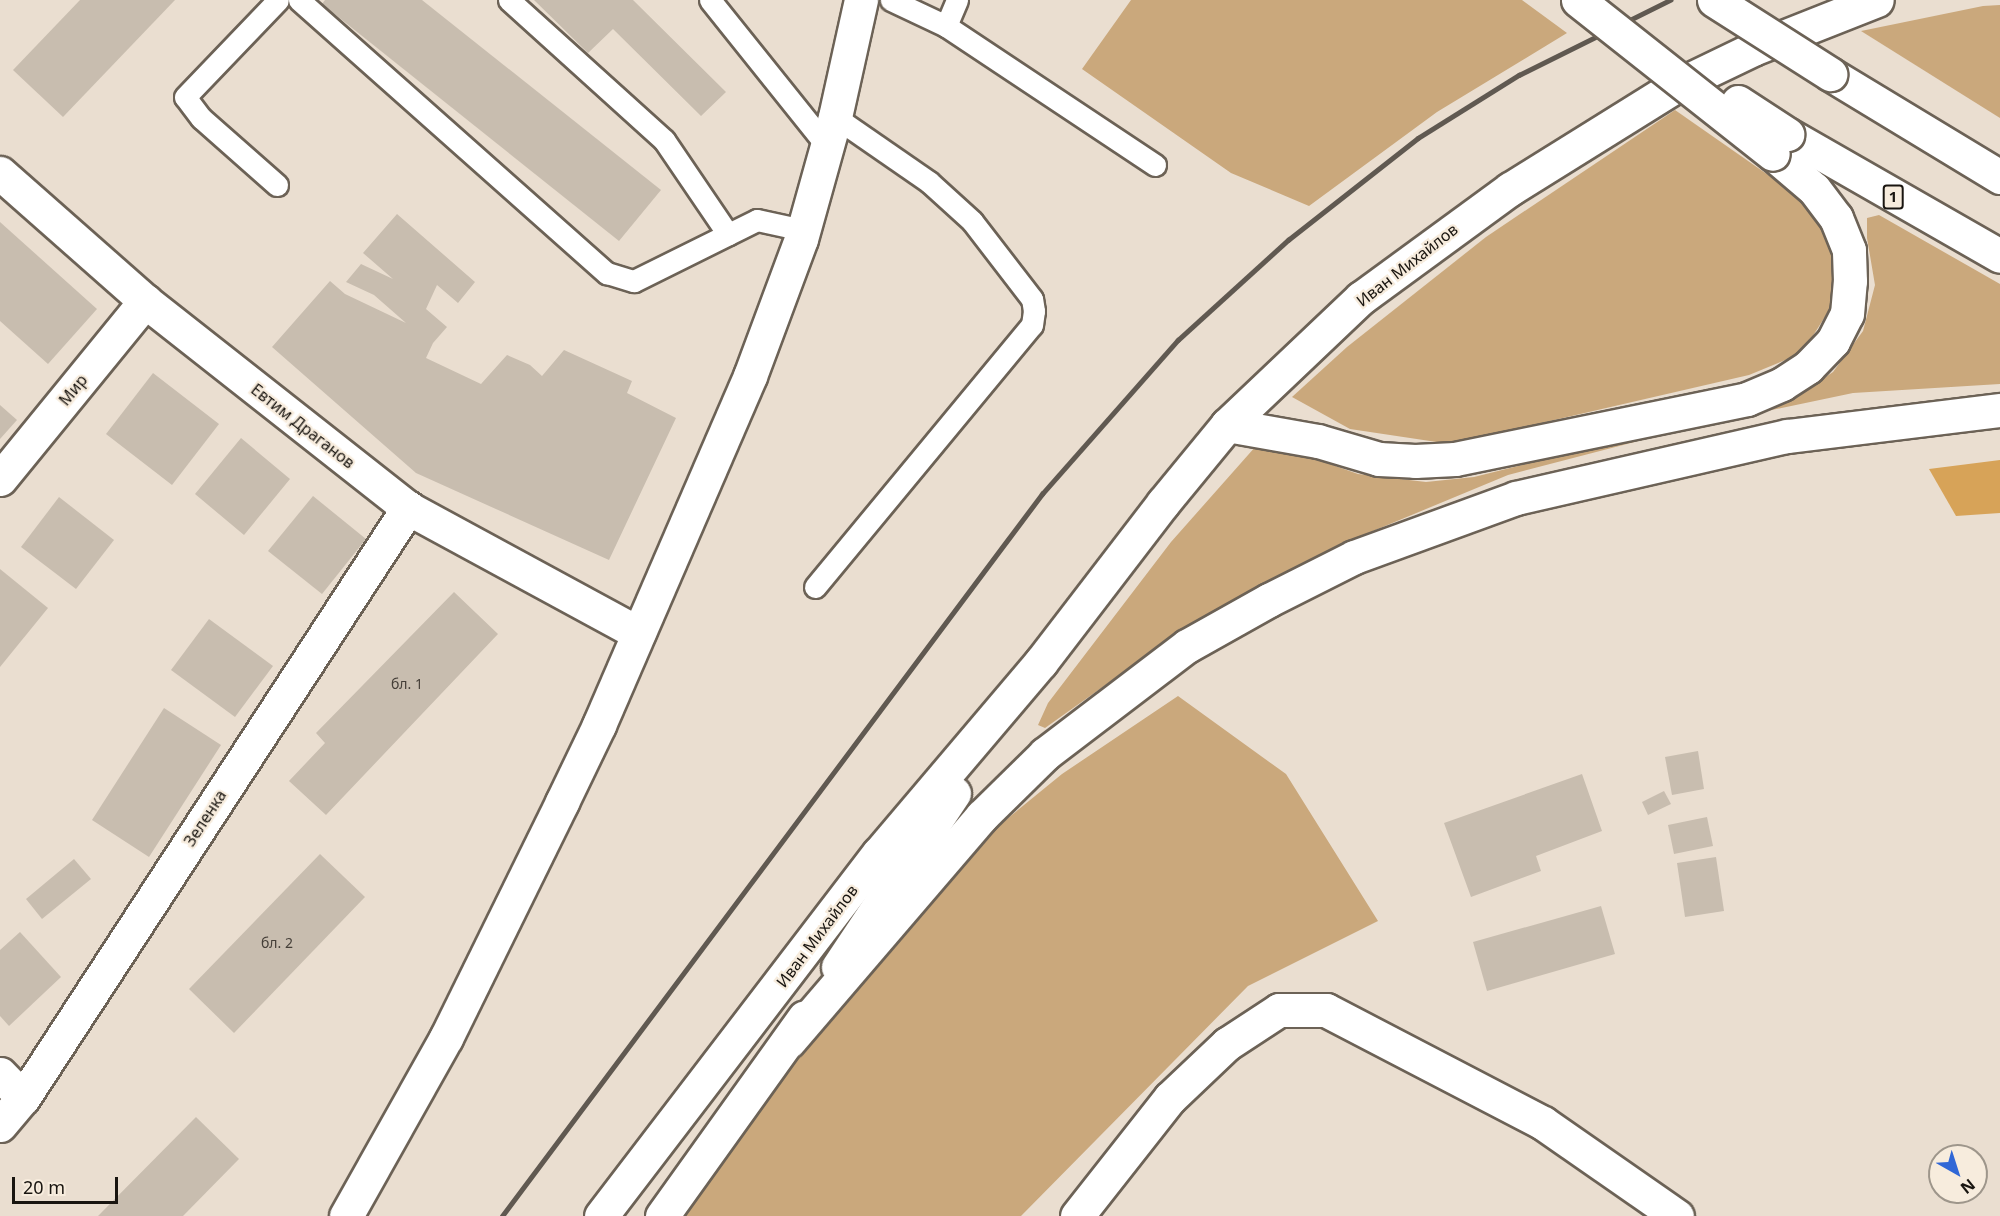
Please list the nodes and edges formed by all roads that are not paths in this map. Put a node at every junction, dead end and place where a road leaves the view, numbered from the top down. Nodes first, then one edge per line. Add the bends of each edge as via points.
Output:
1 (278, 0) edge
2 (299, 0) edge
3 (509, 0) edge
4 (710, 0) edge
5 (861, 0) edge
6 (891, 0) edge
7 (957, 0) edge
8 (1578, 0) edge
9 (1584, 0) edge
10 (1714, 0) edge
11 (1739, 0) edge
12 (1877, 0) edge
13 (946, 26) junction
14 (1830, 74) junction
15 (830, 131) junction
16 (1780, 144) junction
17 (1155, 165) dead end
18 (0, 173) edge
19 (2000, 177) edge
20 (277, 185) dead end
21 (803, 230) junction
22 (728, 234) junction
23 (2000, 256) edge
24 (145, 301) junction
25 (2000, 411) edge
26 (1227, 425) junction
27 (0, 479) edge
28 (408, 508) junction
29 (815, 587) dead end
30 (638, 633) junction
31 (1041, 662) junction
32 (789, 1041) junction
33 (0, 1074) edge
34 (23, 1098) junction
35 (0, 1125) edge
36 (346, 1216) edge
37 (602, 1216) edge
38 (662, 1216) edge
39 (1077, 1216) edge
40 (1677, 1216) edge

1 - 20 lane via 185,97 201,118
2 - 22 lane via 607,273 634,280
3 - 22 lane via 664,140
4 - 15 lane
5 - 15 main road
6 - 13 lane
7 - 13 lane
8 - 16 main road, bridge
9 - 16 main road, 1, bridge
10 - 14 main road, bridge
11 - 14 main road, bridge
12 - 26 main road, Иван Михайлов via 1753,49 1674,87 1510,189 1361,298
13 - 17 lane
14 - 19 main road
15 - 21 main road
15 - 29 lane via 929,182 972,221 1032,299 1034,311 1032,325
16 - 23 main road, 1
16 - 26 main road via 1836,218 1849,250 1850,281 1847,314 1833,341 1808,367 1782,384 1747,399 1455,459 1379,459 1318,441
18 - 24 main road, Евтим Драганов
21 - 22 lane via 757,219
21 - 30 main road via 750,376
24 - 27 main road, Мир
24 - 28 main road, Евтим Драганов
25 - 32 main road via 1787,436 1516,498 1354,557 1269,600 1187,646 1045,754 982,816
26 - 31 main road, Иван Михайлов
28 - 30 main road, Евтим Драганов
28 - 34 main road, Зеленка
30 - 36 main road via 599,725 446,1038
31 - 32 main road, Иван Михайлов
31 - 37 main road, Иван Михайлов via 879,853
32 - 38 main road, Иван Михайлов
33 - 34 main road
34 - 35 main road, Зеленка
39 - 40 main road via 1170,1098 1227,1044 1279,1010 1326,1010 1543,1123

